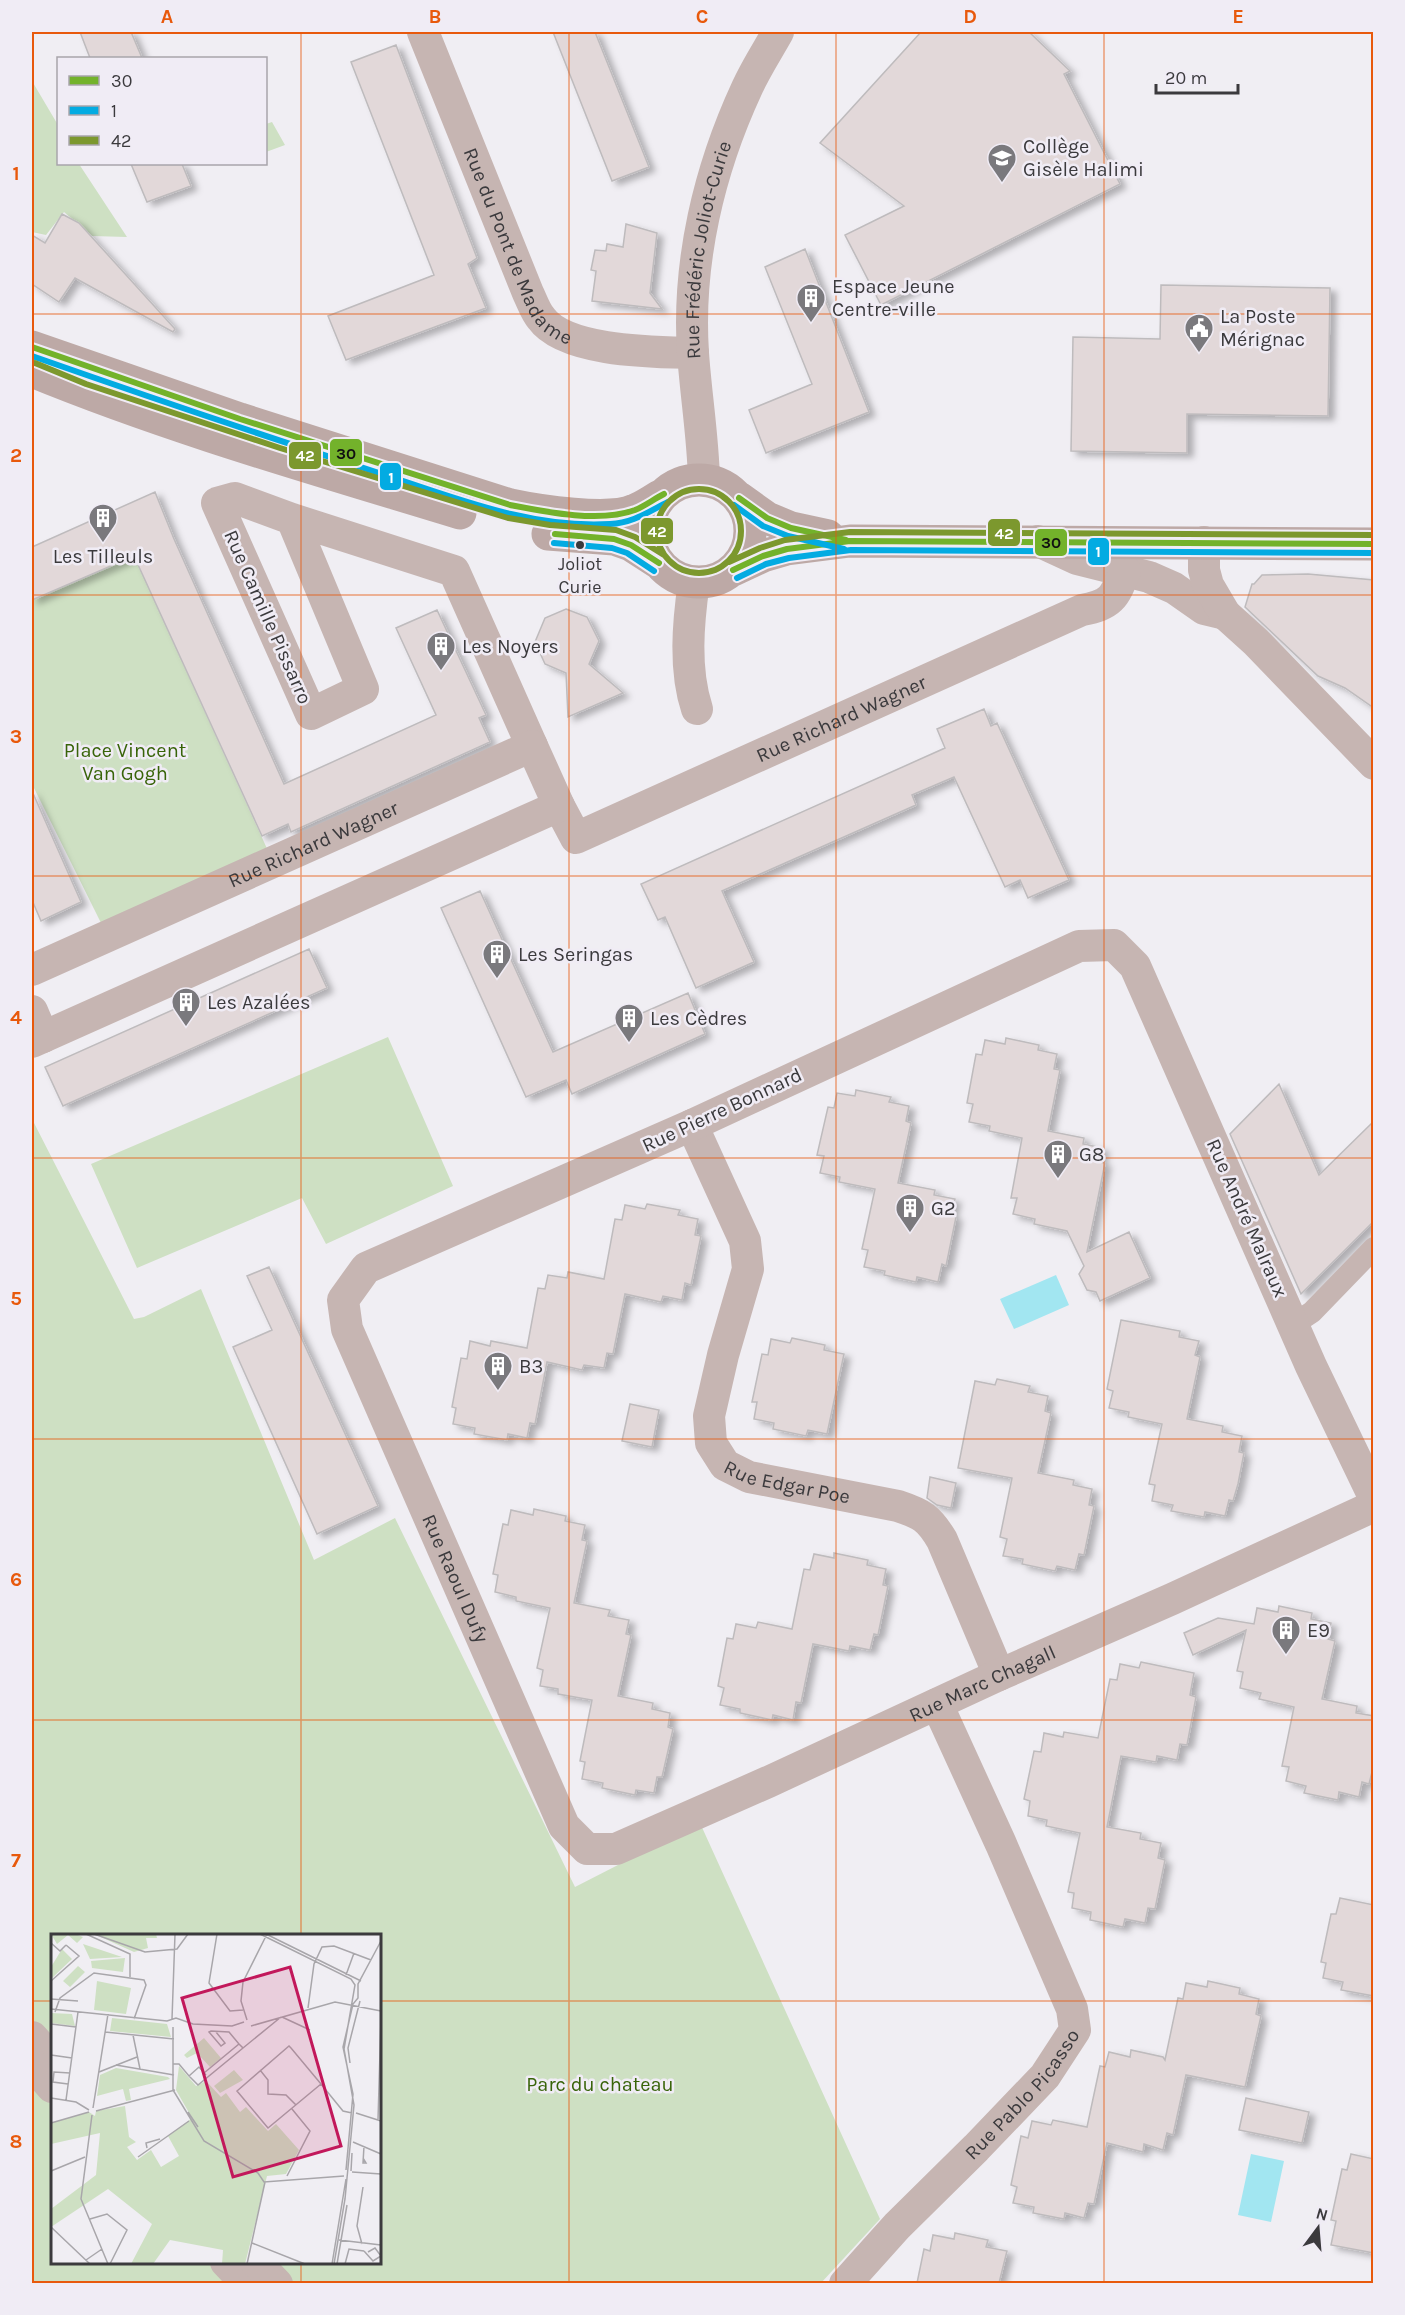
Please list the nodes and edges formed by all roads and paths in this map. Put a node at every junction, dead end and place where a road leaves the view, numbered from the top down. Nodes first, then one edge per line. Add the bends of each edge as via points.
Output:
1 (423, 32) edge
2 (778, 32) edge
3 (32, 347) edge
4 (693, 353) junction
5 (32, 371) edge
6 (704, 480) junction
7 (664, 494) junction
8 (739, 498) junction
9 (292, 519) junction
10 (850, 541) junction
11 (1038, 541) junction
12 (1204, 542) junction
13 (1374, 544) edge
14 (659, 563) junction
15 (733, 570) junction
16 (1125, 571) junction
17 (694, 582) junction
18 (1225, 614) junction
19 (697, 710) dead end
20 (532, 746) junction
21 (1374, 764) edge
22 (560, 806) junction
23 (1114, 945) joint
24 (32, 970) edge
25 (35, 1030) edge
26 (692, 1125) junction
27 (1374, 1248) edge
28 (343, 1300) joint
29 (1293, 1324) junction
30 (1374, 1497) edge
31 (1374, 1506) edge
32 (999, 1675) junction
33 (937, 1704) junction
34 (587, 1849) joint
35 (32, 2037) edge
36 (51, 2058) edge
37 (32, 2064) edge
38 (51, 2085) edge
39 (228, 2264) edge
40 (258, 2264) edge
41 (247, 2283) edge
42 (277, 2283) edge
43 (845, 2283) edge

1 - 4 street, Rue du Pont de Madame via 541,319 576,341
2 - 4 street, Rue Frédéric Joliot-Curie via 725,141 710,193 699,237 693,289
3 - 7 main road via 510,506 613,515 634,512
4 - 6 street, Rue Frédéric Joliot-Curie
5 - 14 main road via 82,392 277,458 506,527 614,539
6 - 7 main road via 682,483
6 - 8 main road via 729,489
7 - 14 main road via 649,520 651,550
8 - 10 main road via 767,518 791,528
8 - 15 main road via 747,512 749,543
9 - 9 street, Rue Camille Pissarro via 235,498 216,503 311,714 363,689
9 - 20 street, Rue Camille Pissarro via 454,571
10 - 11 main road
10 - 15 main road via 787,549
11 - 12 main road
11 - 16 street via 1077,559
12 - 13 main road
12 - 18 street via 1208,585
14 - 17 main road via 681,579
15 - 17 main road via 708,582
16 - 18 street via 1158,581 1204,609
16 - 22 street, Rue Richard Wagner via 1116,592 1102,606 1082,610 576,838
17 - 19 street via 689,616 690,688
18 - 21 street
20 - 22 street, Rue Richard Wagner
20 - 24 street, Rue Richard Wagner
22 - 25 street
23 - 26 street, Rue Pierre Bonnard via 1079,946
23 - 29 street, Rue André Malraux via 1135,966
26 - 28 street, Rue Pierre Bonnard via 366,1268
26 - 32 street, Rue Edgar Poe via 745,1241 748,1269 709,1416 711,1443 726,1466 749,1477 920,1513 942,1540
27 - 29 street via 1312,1312
28 - 34 street, Rue Raoul Dufy via 346,1329 528,1747 564,1826
29 - 30 street, Rue André Malraux
31 - 32 street, Rue Marc Chagall
32 - 33 street, Rue Marc Chagall
33 - 34 street, Rue Marc Chagall via 616,1849
33 - 43 street, Rue Pablo Picasso via 1072,2009 1075,2030 1045,2076
35 - 36 street
37 - 38 street
39 - 41 street
40 - 42 street

